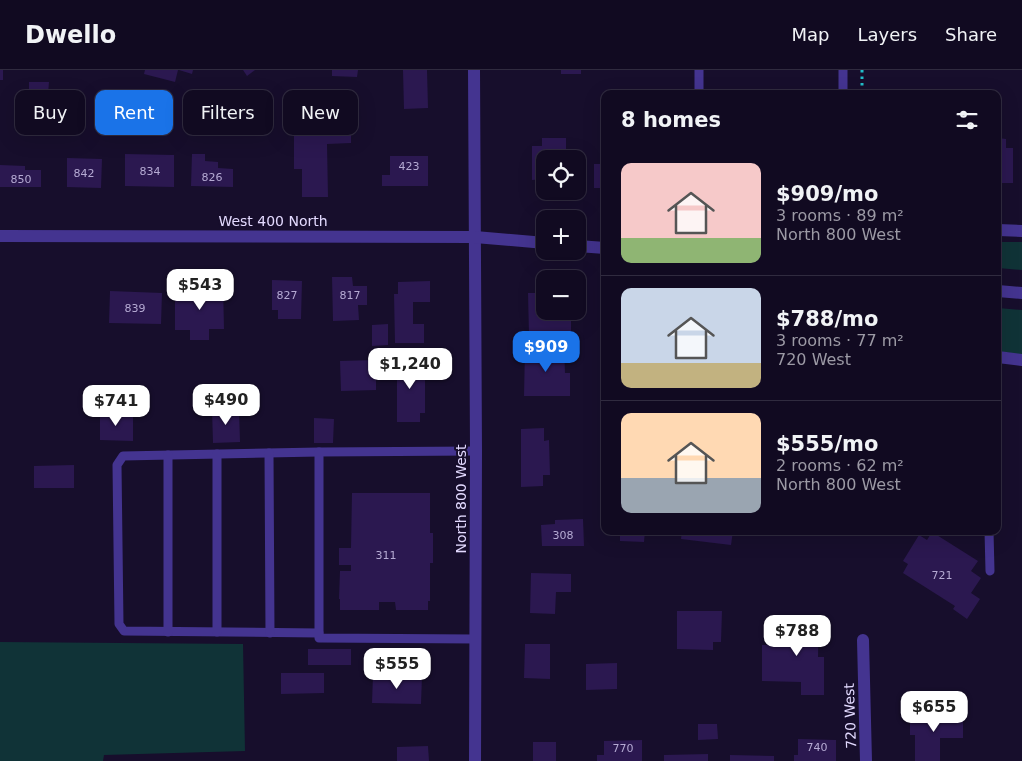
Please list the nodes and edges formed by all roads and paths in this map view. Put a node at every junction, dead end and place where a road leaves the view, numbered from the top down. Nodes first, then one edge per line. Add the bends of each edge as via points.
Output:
1 (474, 70) edge
2 (699, 70) edge
3 (843, 70) edge
4 (862, 70) edge
5 (699, 90) edge
6 (843, 90) edge
7 (862, 90) edge
8 (1001, 230) edge
9 (1022, 230) edge
10 (0, 236) edge
11 (475, 237) junction
12 (536, 242) edge
13 (586, 247) edge
14 (601, 248) edge
15 (1001, 291) edge
16 (1022, 293) edge
17 (1001, 357) edge
18 (1022, 360) edge
19 (476, 451) junction
20 (319, 452) junction
21 (269, 453) junction
22 (217, 454) junction
23 (168, 455) junction
24 (990, 535) edge
25 (990, 571) dead end
26 (168, 632) junction
27 (217, 632) junction
28 (270, 633) junction
29 (319, 633) junction
30 (475, 639) junction
31 (863, 640) dead end
32 (475, 761) edge
33 (866, 761) edge

1 - 11 street, North 800 West
2 - 5 lane
3 - 6 lane
4 - 7 path
8 - 9 street
10 - 11 street, West 400 North
11 - 12 street, West 400 North
11 - 19 street, North 800 West
13 - 14 street
15 - 16 street
17 - 18 street
19 - 20 lane
19 - 30 street, North 800 West
20 - 21 lane
20 - 29 lane
21 - 22 lane
21 - 28 lane
22 - 23 lane
22 - 27 lane
23 - 26 lane
23 - 26 lane via 123,456 117,464 119,624 124,632
24 - 25 lane
26 - 27 lane
27 - 28 lane
28 - 29 lane
29 - 30 lane via 319,638
30 - 32 street, North 800 West
31 - 33 street, 720 West

